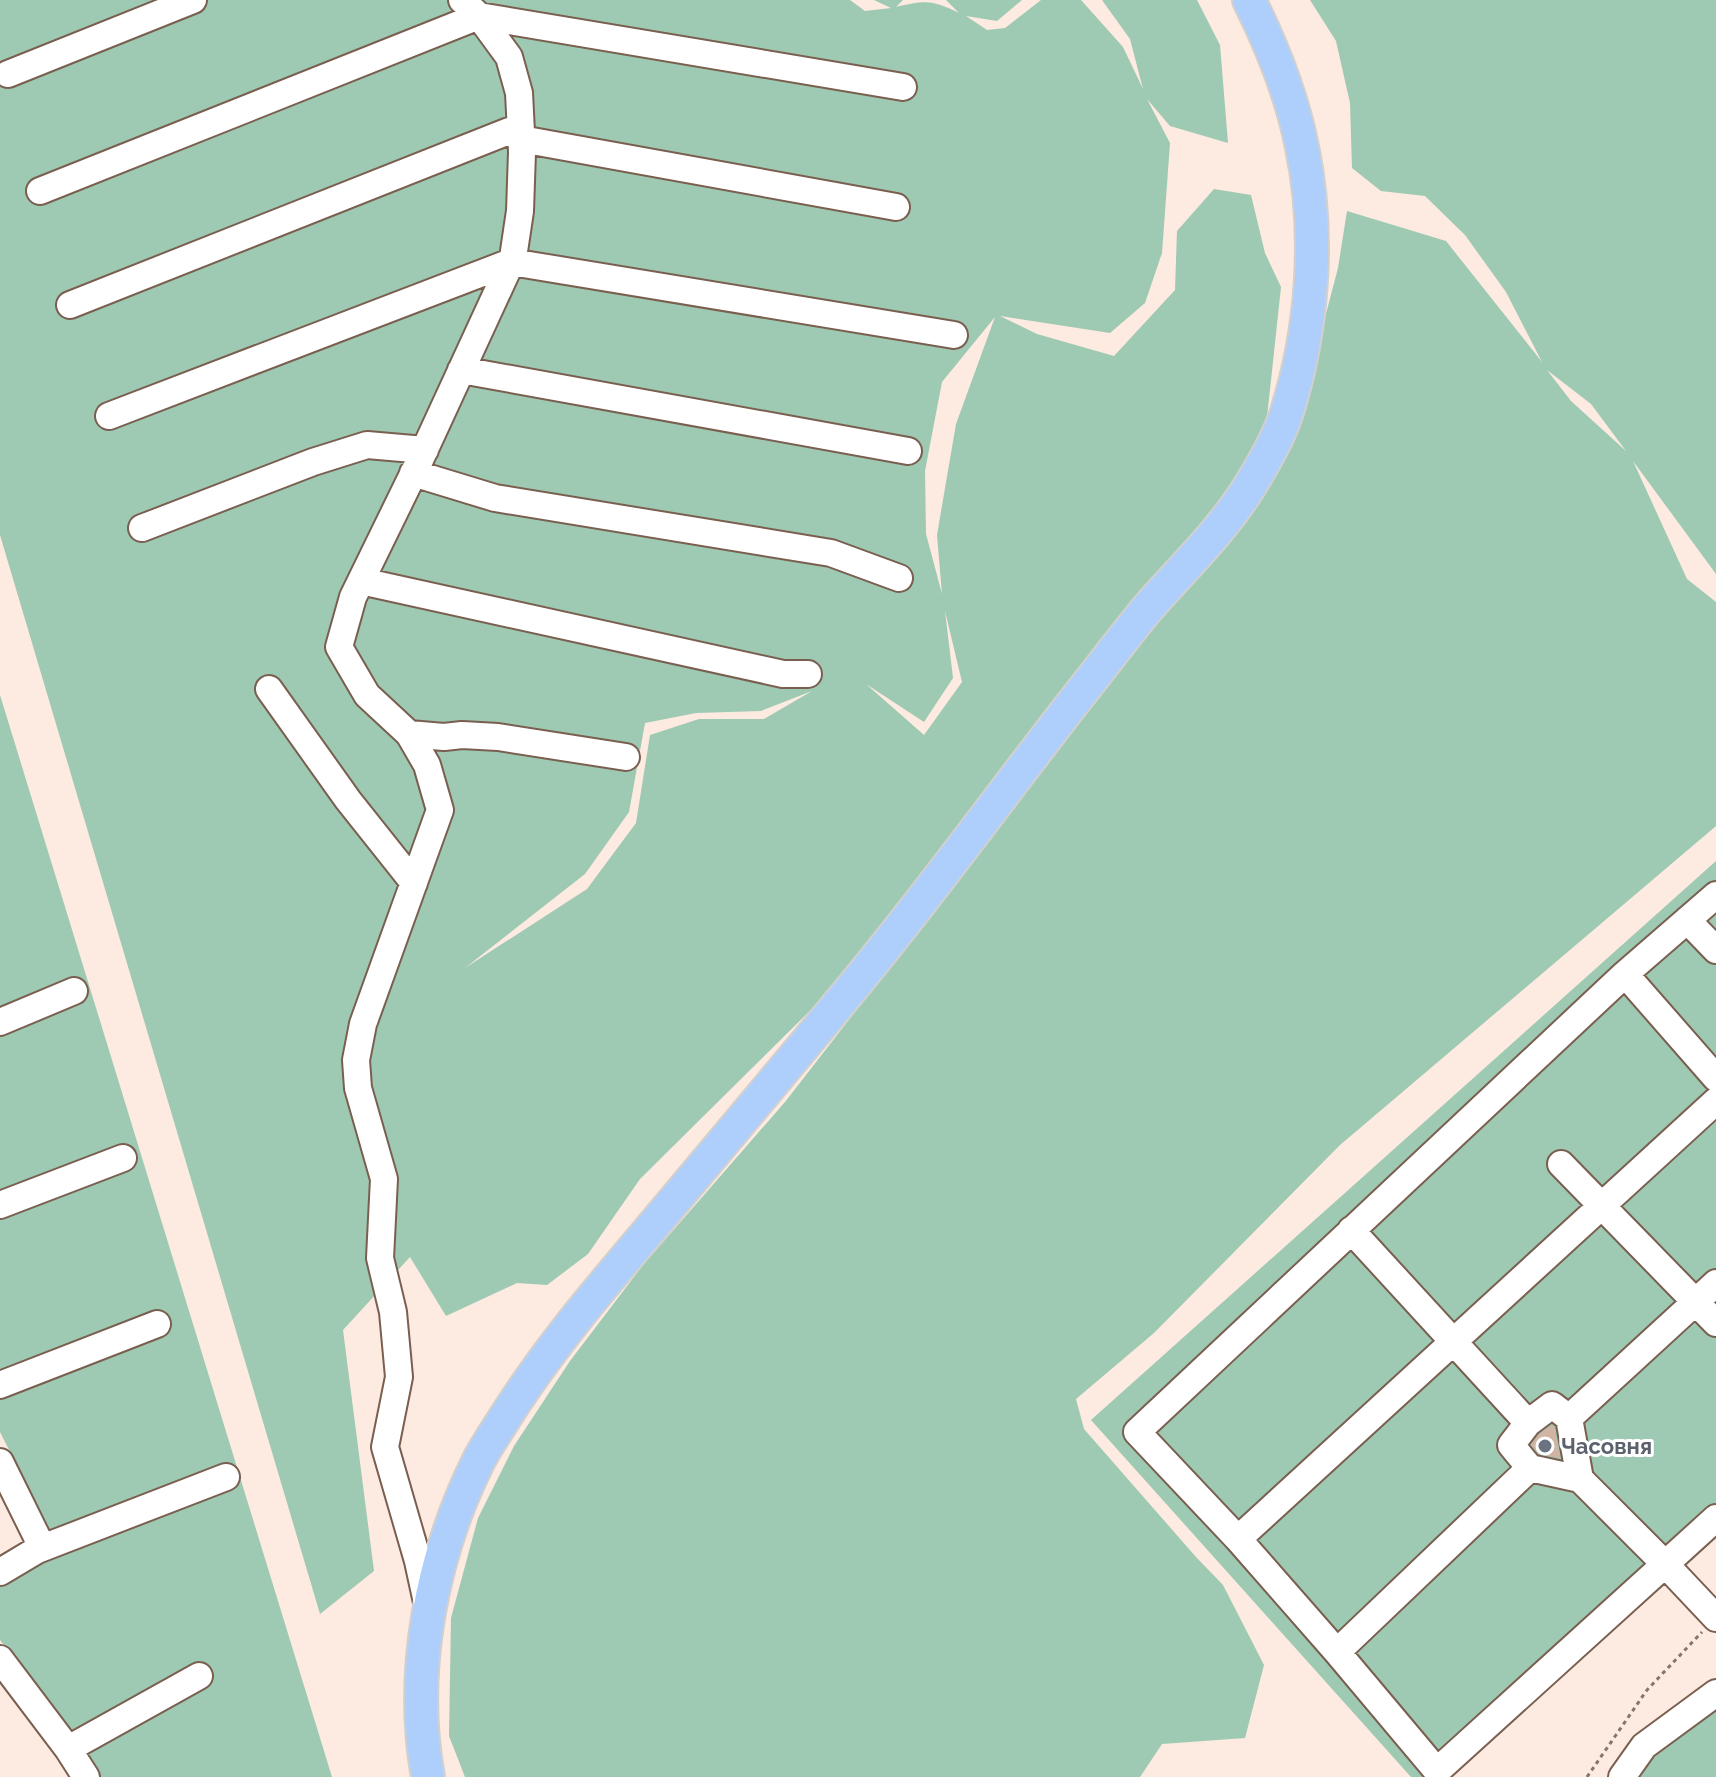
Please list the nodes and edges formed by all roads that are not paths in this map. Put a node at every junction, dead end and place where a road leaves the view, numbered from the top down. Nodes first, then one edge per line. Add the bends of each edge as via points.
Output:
1 (193, 0) edge
2 (1249, 0) edge
3 (474, 5) edge
4 (8, 74) dead end
5 (903, 87) dead end
6 (521, 139) junction
7 (40, 191) dead end
8 (896, 207) dead end
9 (511, 262) junction
10 (70, 305) dead end
11 (954, 335) dead end
12 (461, 370) junction
13 (109, 416) dead end
14 (908, 451) dead end
15 (419, 461) junction
16 (142, 528) dead end
17 (899, 578) dead end
18 (361, 581) junction
19 (808, 674) dead end
20 (269, 689) dead end
21 (409, 734) junction
22 (626, 757) dead end
23 (414, 883) junction
24 (1716, 895) edge
25 (1687, 920) junction
26 (1716, 950) edge
27 (1625, 974) junction
28 (74, 991) dead end
29 (0, 1022) edge
30 (1716, 1078) edge
31 (1716, 1101) edge
32 (123, 1158) dead end
33 (1561, 1164) dead end
34 (0, 1205) edge
35 (1601, 1206) junction
36 (1351, 1230) junction
37 (1716, 1283) edge
38 (1696, 1302) junction
39 (1716, 1323) edge
40 (157, 1324) dead end
41 (1453, 1342) junction
42 (0, 1385) edge
43 (1569, 1418) junction
44 (1528, 1423) junction
45 (0, 1462) edge
46 (1530, 1468) junction
47 (226, 1477) dead end
48 (1580, 1479) junction
49 (1716, 1518) edge
50 (1238, 1539) junction
51 (37, 1550) junction
52 (1666, 1565) junction
53 (0, 1572) edge
54 (429, 1614) junction
55 (1716, 1618) edge
56 (1337, 1652) junction
57 (0, 1659) edge
58 (199, 1676) dead end
59 (1716, 1693) edge
60 (68, 1749) junction
61 (86, 1777) edge
62 (428, 1777) edge
63 (1622, 1777) edge

1 - 4 street
2 - 54 main road via 1293,111 1312,227 1307,321 1298,366 1285,418 1265,460 1218,530 1144,613 860,979 582,1310 521,1391 478,1461 439,1568
3 - 5 street
3 - 6 street via 509,57 519,93
3 - 7 street
6 - 8 street
6 - 9 street via 520,211
6 - 10 street via 509,131
9 - 11 street
9 - 12 street
9 - 13 street
12 - 14 street
12 - 15 street
15 - 16 street via 367,445
15 - 17 street via 495,498 831,553
15 - 18 street
18 - 19 street via 783,674
18 - 21 street via 339,647 367,695
20 - 23 street
21 - 22 street via 498,737
21 - 23 street via 427,765 440,810
23 - 54 street via 363,1024 356,1060 358,1088 384,1179 380,1258 393,1312 399,1377 385,1447
24 - 25 street
25 - 26 street
25 - 27 street
27 - 30 street
27 - 36 street
28 - 29 street
31 - 35 street
32 - 34 street
33 - 35 street
35 - 38 street
35 - 41 street
36 - 41 street
36 - 50 street via 1137,1432
37 - 38 street
38 - 39 street
38 - 43 street
40 - 42 street
41 - 44 street
41 - 50 street
43 - 44 street via 1552,1405
43 - 48 street
44 - 46 street via 1511,1445
45 - 51 street via 38,1539
46 - 48 street
46 - 56 street
47 - 51 street
48 - 52 street
49 - 52 street
50 - 56 street
51 - 53 street
52 - 55 street
52 - 56 street via 1437,1771
54 - 62 main road via 422,1718
57 - 60 street
58 - 60 street
59 - 63 street via 1644,1746
60 - 61 street

